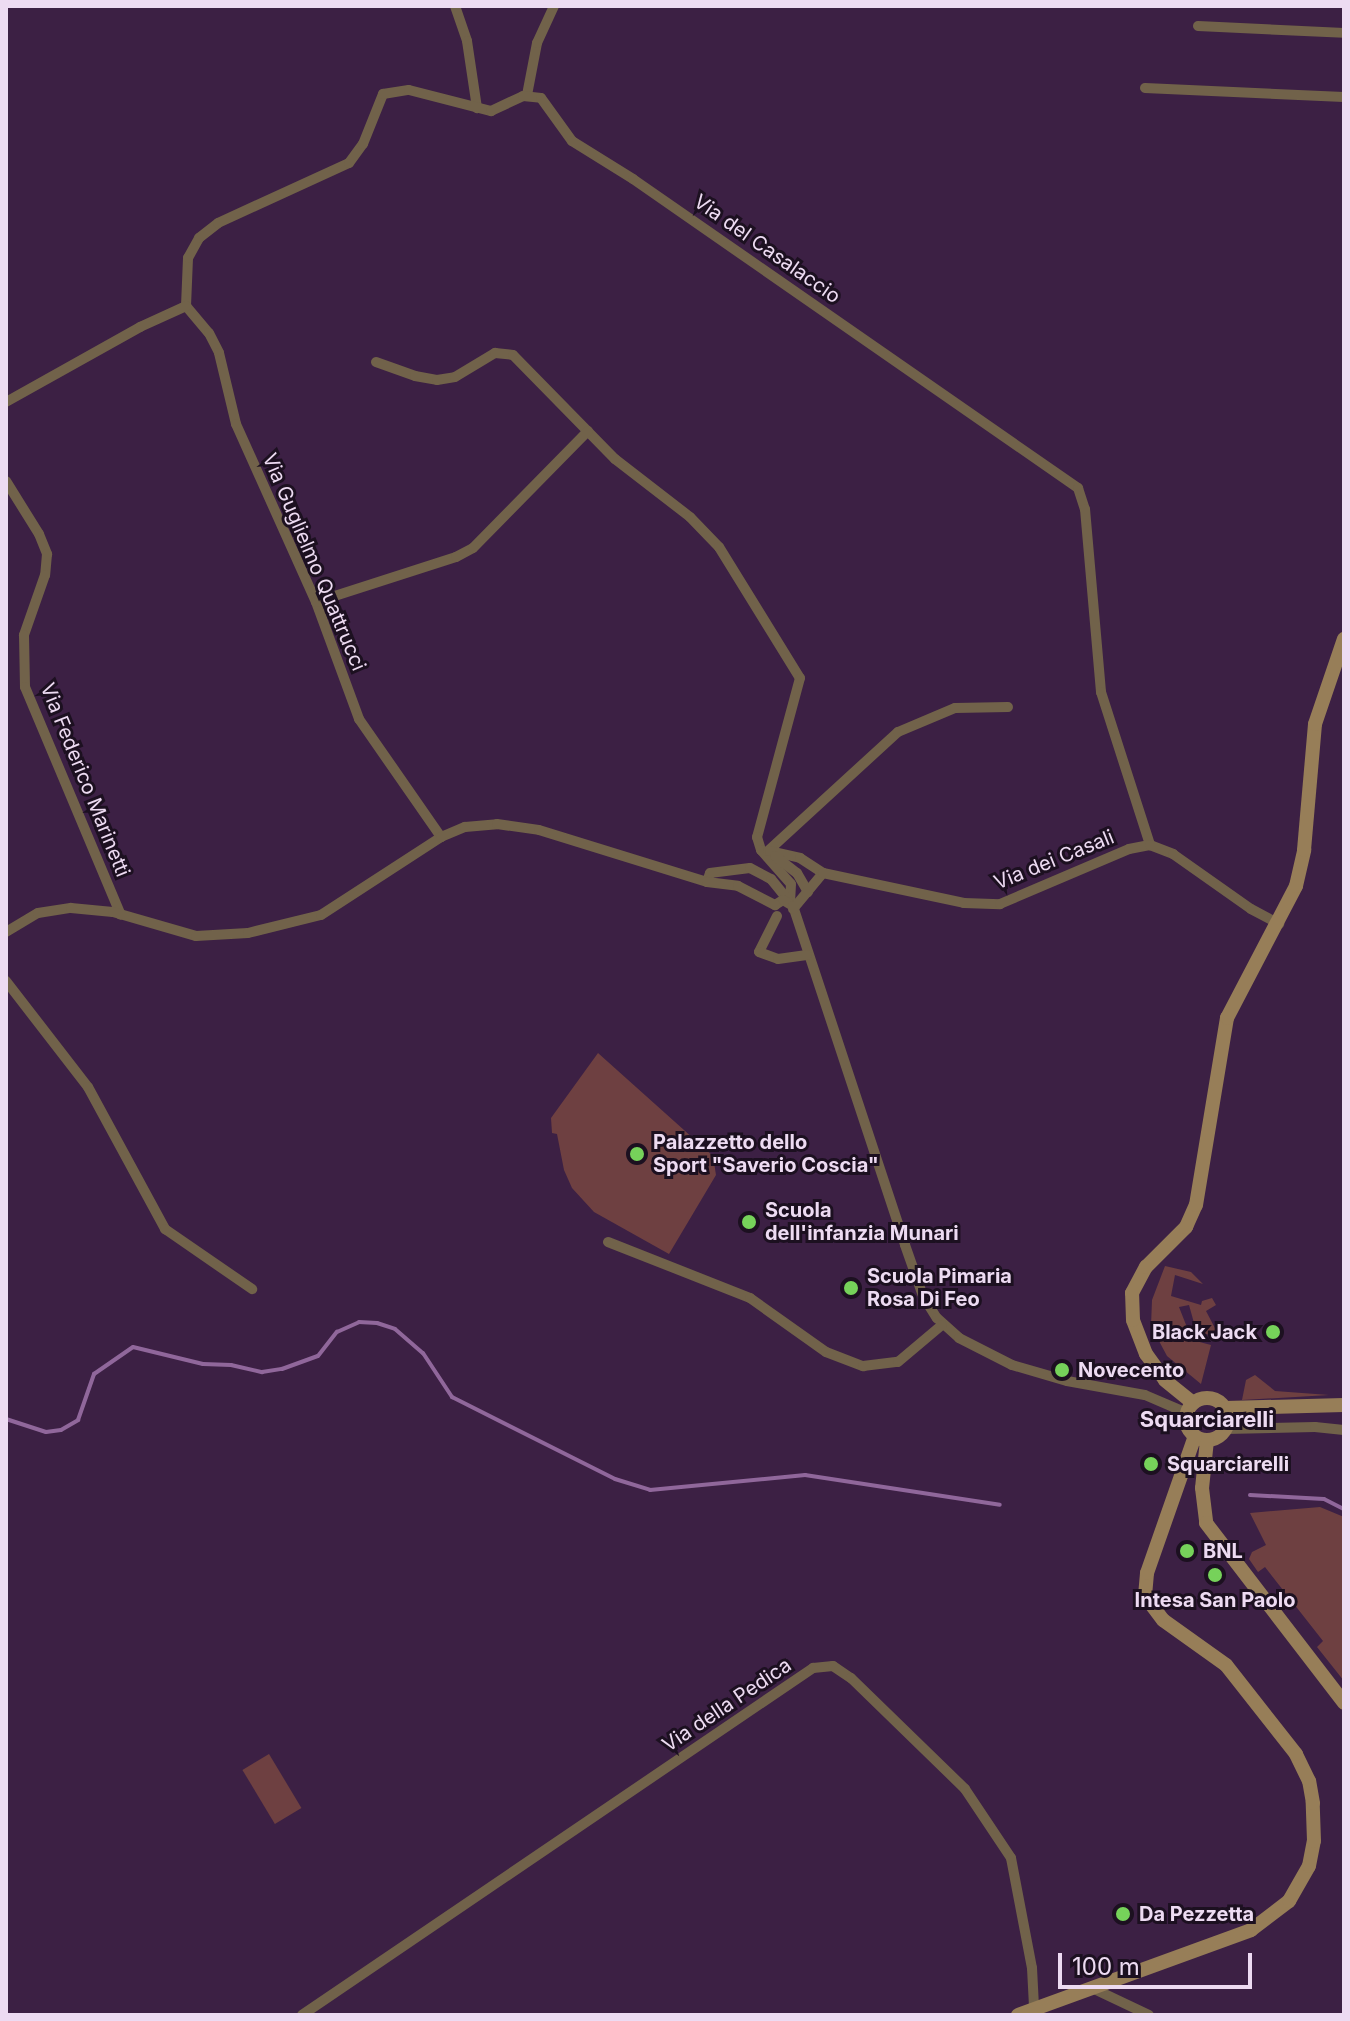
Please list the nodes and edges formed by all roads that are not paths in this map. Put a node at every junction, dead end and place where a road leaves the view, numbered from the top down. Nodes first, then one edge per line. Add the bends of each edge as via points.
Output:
1 (455, 6) edge
2 (554, 6) edge
3 (1198, 26) dead end
4 (1344, 33) edge
5 (1145, 88) dead end
6 (527, 95) junction
7 (1344, 97) edge
8 (477, 108) junction
9 (186, 306) junction
10 (376, 362) dead end
11 (6, 402) edge
12 (588, 431) junction
13 (6, 481) edge
14 (316, 602) junction
15 (1344, 639) edge
16 (1008, 707) dead end
17 (441, 837) junction
18 (758, 844) junction
19 (1150, 845) junction
20 (768, 851) junction
21 (823, 873) junction
22 (708, 878) junction
23 (808, 892) junction
24 (791, 906) junction
25 (776, 910) junction
26 (121, 915) junction
27 (1279, 924) junction
28 (6, 932) edge
29 (807, 955) junction
30 (6, 981) edge
31 (608, 1242) dead end
32 (252, 1289) dead end
33 (942, 1325) junction
34 (1344, 1405) edge
35 (1190, 1408) junction
36 (1225, 1408) junction
37 (1226, 1429) junction
38 (1344, 1430) edge
39 (1201, 1438) junction
40 (1344, 1703) edge
41 (1092, 1988) junction
42 (1034, 2007) junction
43 (302, 2015) edge
44 (1018, 2015) edge
45 (1149, 2015) edge

1 - 8 street via 467,41
2 - 6 street via 537,43
3 - 4 street
5 - 7 street
6 - 8 street via 495,111
6 - 19 street, Via del Casalaccio via 547,104 572,141 1078,488 1085,509 1101,692
8 - 9 street via 409,90 383,94 363,144 349,163 218,223 199,238 188,258
9 - 11 street
9 - 14 street, Via Guglielmo Quattrucci via 219,353 236,424
10 - 12 street via 437,380 455,377 495,353 510,354
12 - 14 street via 473,548
12 - 18 street via 710,536 796,667 800,688 758,824
13 - 26 street, Via Federico Marinetti via 47,554 24,635 25,687
14 - 17 street, Via Guglielmo Quattrucci via 361,723
15 - 27 main road via 1317,714 1302,860
16 - 20 street via 955,708 898,732
17 - 22 street via 481,825 517,825
17 - 26 street via 317,917 211,937
18 - 20 street
18 - 24 street via 786,875
19 - 21 street, Via dei Casali via 992,905
19 - 27 street via 1173,854
20 - 21 street, Via dei Casali via 800,858
20 - 23 street via 797,873
21 - 23 street
22 - 24 street via 750,868 780,888
22 - 25 street via 744,888
23 - 24 street
24 - 25 street via 783,900
24 - 25 street via 786,918
24 - 29 street
25 - 29 street via 759,952 778,959
26 - 28 street via 56,909 33,915
27 - 35 main road via 1227,1018 1194,1210 1132,1293 1133,1320 1146,1354
29 - 33 street via 914,1270
30 - 32 street via 88,1087 165,1229
31 - 33 street via 750,1298 826,1352 863,1366 898,1362
33 - 35 street via 1023,1369
34 - 36 main road
35 - 36 main road via 1210,1398
35 - 39 main road via 1187,1426
36 - 37 main road
37 - 38 street
37 - 39 main road via 1218,1437
39 - 40 main road via 1206,1523
39 - 41 main road via 1152,1558 1145,1596 1163,1620 1226,1665 1279,1728 1303,1766 1312,1796 1314,1841 1309,1866 1294,1894 1272,1917 1251,1930
41 - 42 main road
41 - 45 street
42 - 43 street, Via della Pedica via 1011,1858 965,1789 833,1666 813,1668
42 - 44 main road

